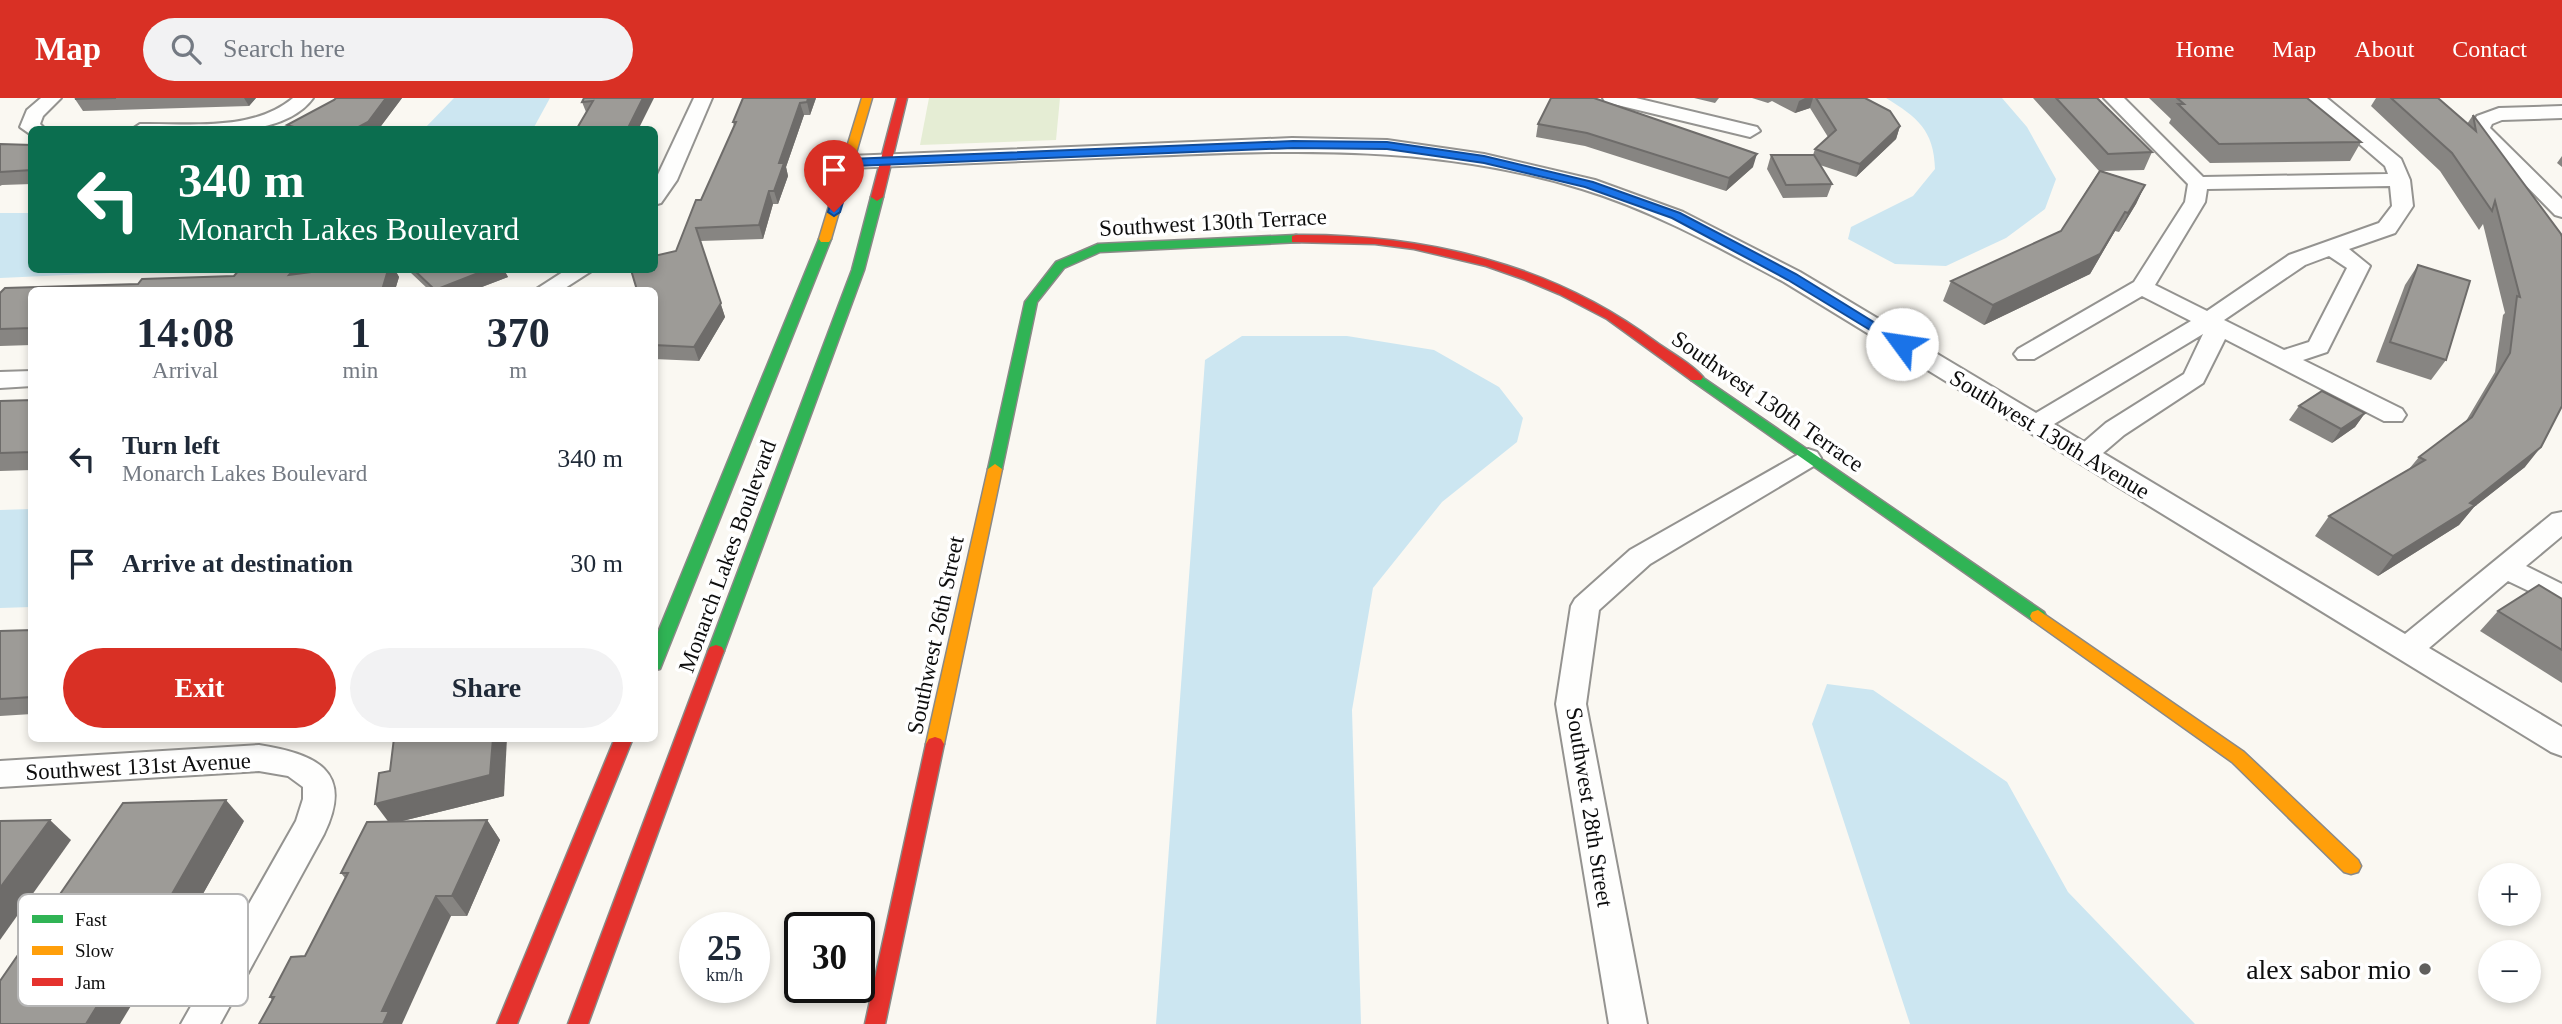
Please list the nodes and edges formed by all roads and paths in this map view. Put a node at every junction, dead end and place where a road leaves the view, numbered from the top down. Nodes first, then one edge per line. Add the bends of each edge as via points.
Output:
1 (52, 98) edge
2 (304, 98) edge
3 (703, 98) edge
4 (867, 98) edge
5 (902, 98) edge
6 (1612, 98) edge
7 (2113, 98) edge
8 (2315, 98) edge
9 (2562, 112) edge
10 (34, 126) edge
11 (241, 126) edge
12 (1749, 131) dead end
13 (888, 161) junction
14 (849, 162) junction
15 (2400, 180) junction
16 (2198, 183) junction
17 (658, 193) edge
18 (2562, 211) edge
19 (2331, 247) junction
20 (1060, 265) joint
21 (577, 273) edge
22 (551, 287) edge
23 (2142, 287) junction
24 (2207, 321) junction
25 (2026, 354) dead end
26 (2281, 359) junction
27 (2131, 367) junction
28 (28, 378) edge
29 (0, 380) edge
30 (2096, 388) junction
31 (2176, 392) junction
32 (2141, 414) junction
33 (2393, 415) dead end
34 (2035, 425) junction
35 (2084, 454) junction
36 (1808, 458) junction
37 (2562, 521) edge
38 (2504, 566) junction
39 (2562, 597) edge
40 (2407, 649) junction
41 (658, 654) edge
42 (622, 742) edge
43 (2562, 743) edge
44 (0, 774) edge
45 (2351, 866) dead end
46 (248, 938) edge
47 (210, 1006) edge
48 (200, 1024) edge
49 (507, 1024) edge
50 (578, 1024) edge
51 (875, 1024) edge
52 (1628, 1024) edge

1 - 10 street via 34,114
2 - 11 street via 275,118
3 - 17 street
4 - 14 street, Monarch Lakes Boulevard
5 - 13 street, Monarch Lakes Boulevard
6 - 12 street
7 - 16 street
8 - 15 street via 2394,163
9 - 18 street via 2499,114 2484,120 2480,129
13 - 14 street, Southwest 130th Avenue
13 - 34 street, Southwest 130th Avenue via 1293,144 1387,146 1497,163 1588,184 1676,216 1792,277
13 - 50 street, Monarch Lakes Boulevard via 858,270
14 - 41 street, Monarch Lakes Boulevard via 819,261
15 - 16 street
15 - 19 street via 2403,206 2387,229
16 - 23 street via 2195,202
19 - 24 street via 2297,260
19 - 26 street via 2359,266 2319,347
20 - 36 street, Southwest 130th Terrace via 1098,248 1332,237 1440,249 1526,274 1601,310
20 - 51 street, Southwest 26th Street via 1031,302
21 - 22 street
23 - 24 street
23 - 25 street
24 - 26 street
24 - 27 street
24 - 31 street via 2215,335 2194,378
26 - 33 street
27 - 30 street
27 - 31 street
28 - 29 street
30 - 32 street
30 - 34 street
31 - 32 street
32 - 35 street
34 - 35 street, Southwest 130th Avenue
35 - 40 street, Southwest 130th Avenue
36 - 45 street, Southwest 130th Terrace via 2238,757
36 - 52 street, Southwest 28th Street via 1640,557 1585,606 1571,704
37 - 38 street
38 - 39 street
38 - 40 street
40 - 43 street, Southwest 130th Avenue
42 - 49 street
44 - 46 street, Southwest 131st Avenue via 259,758 299,766 315,777 321,795 312,824
47 - 48 street, Southwest 131st Avenue

